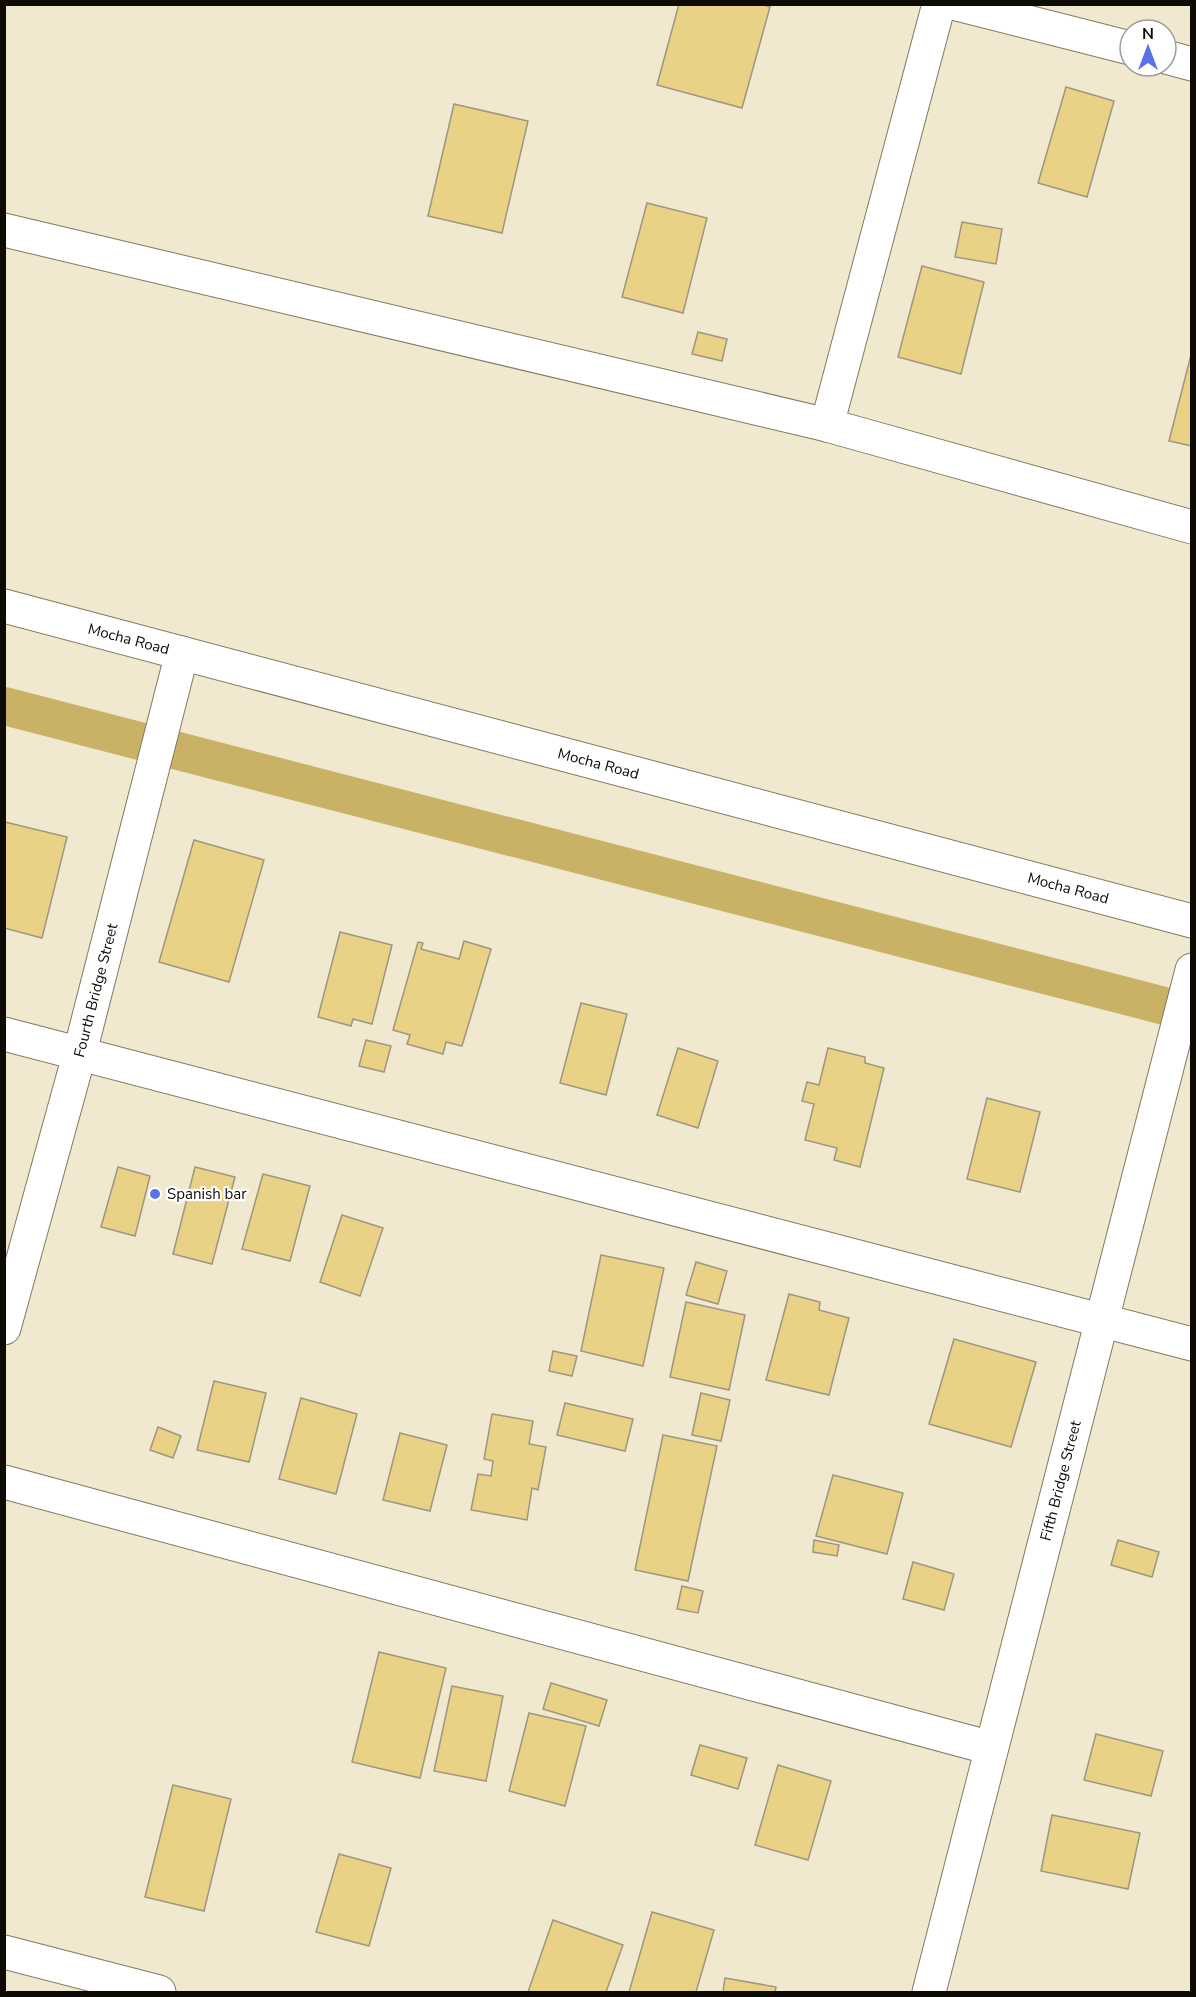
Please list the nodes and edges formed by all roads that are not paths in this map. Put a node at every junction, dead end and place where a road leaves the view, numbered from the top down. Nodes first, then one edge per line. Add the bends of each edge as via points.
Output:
1 (939, 4) edge
2 (957, 4) edge
3 (1118, 45) edge
4 (4, 230) edge
5 (827, 426) junction
6 (1191, 527) edge
7 (4, 606) edge
8 (182, 653) junction
9 (1191, 921) edge
10 (1190, 975) edge
11 (4, 1034) edge
12 (80, 1052) junction
13 (1101, 1321) junction
14 (4, 1328) edge
15 (1191, 1344) edge
16 (4, 1482) edge
17 (991, 1748) junction
18 (4, 1952) edge
19 (66, 1981) edge
20 (159, 1992) edge
21 (929, 1992) edge

1 - 5 street
2 - 3 street
4 - 5 street
5 - 6 street
7 - 8 street, Mocha Road
8 - 9 street, Mocha Road
8 - 12 street, Fourth Bridge Street
10 - 13 street, Fifth Bridge Street
11 - 12 street
12 - 13 street
12 - 14 street, Fourth Bridge Street
13 - 15 street
13 - 17 street, Fifth Bridge Street
16 - 17 street
17 - 21 street, Fifth Bridge Street
18 - 19 street
19 - 20 street

